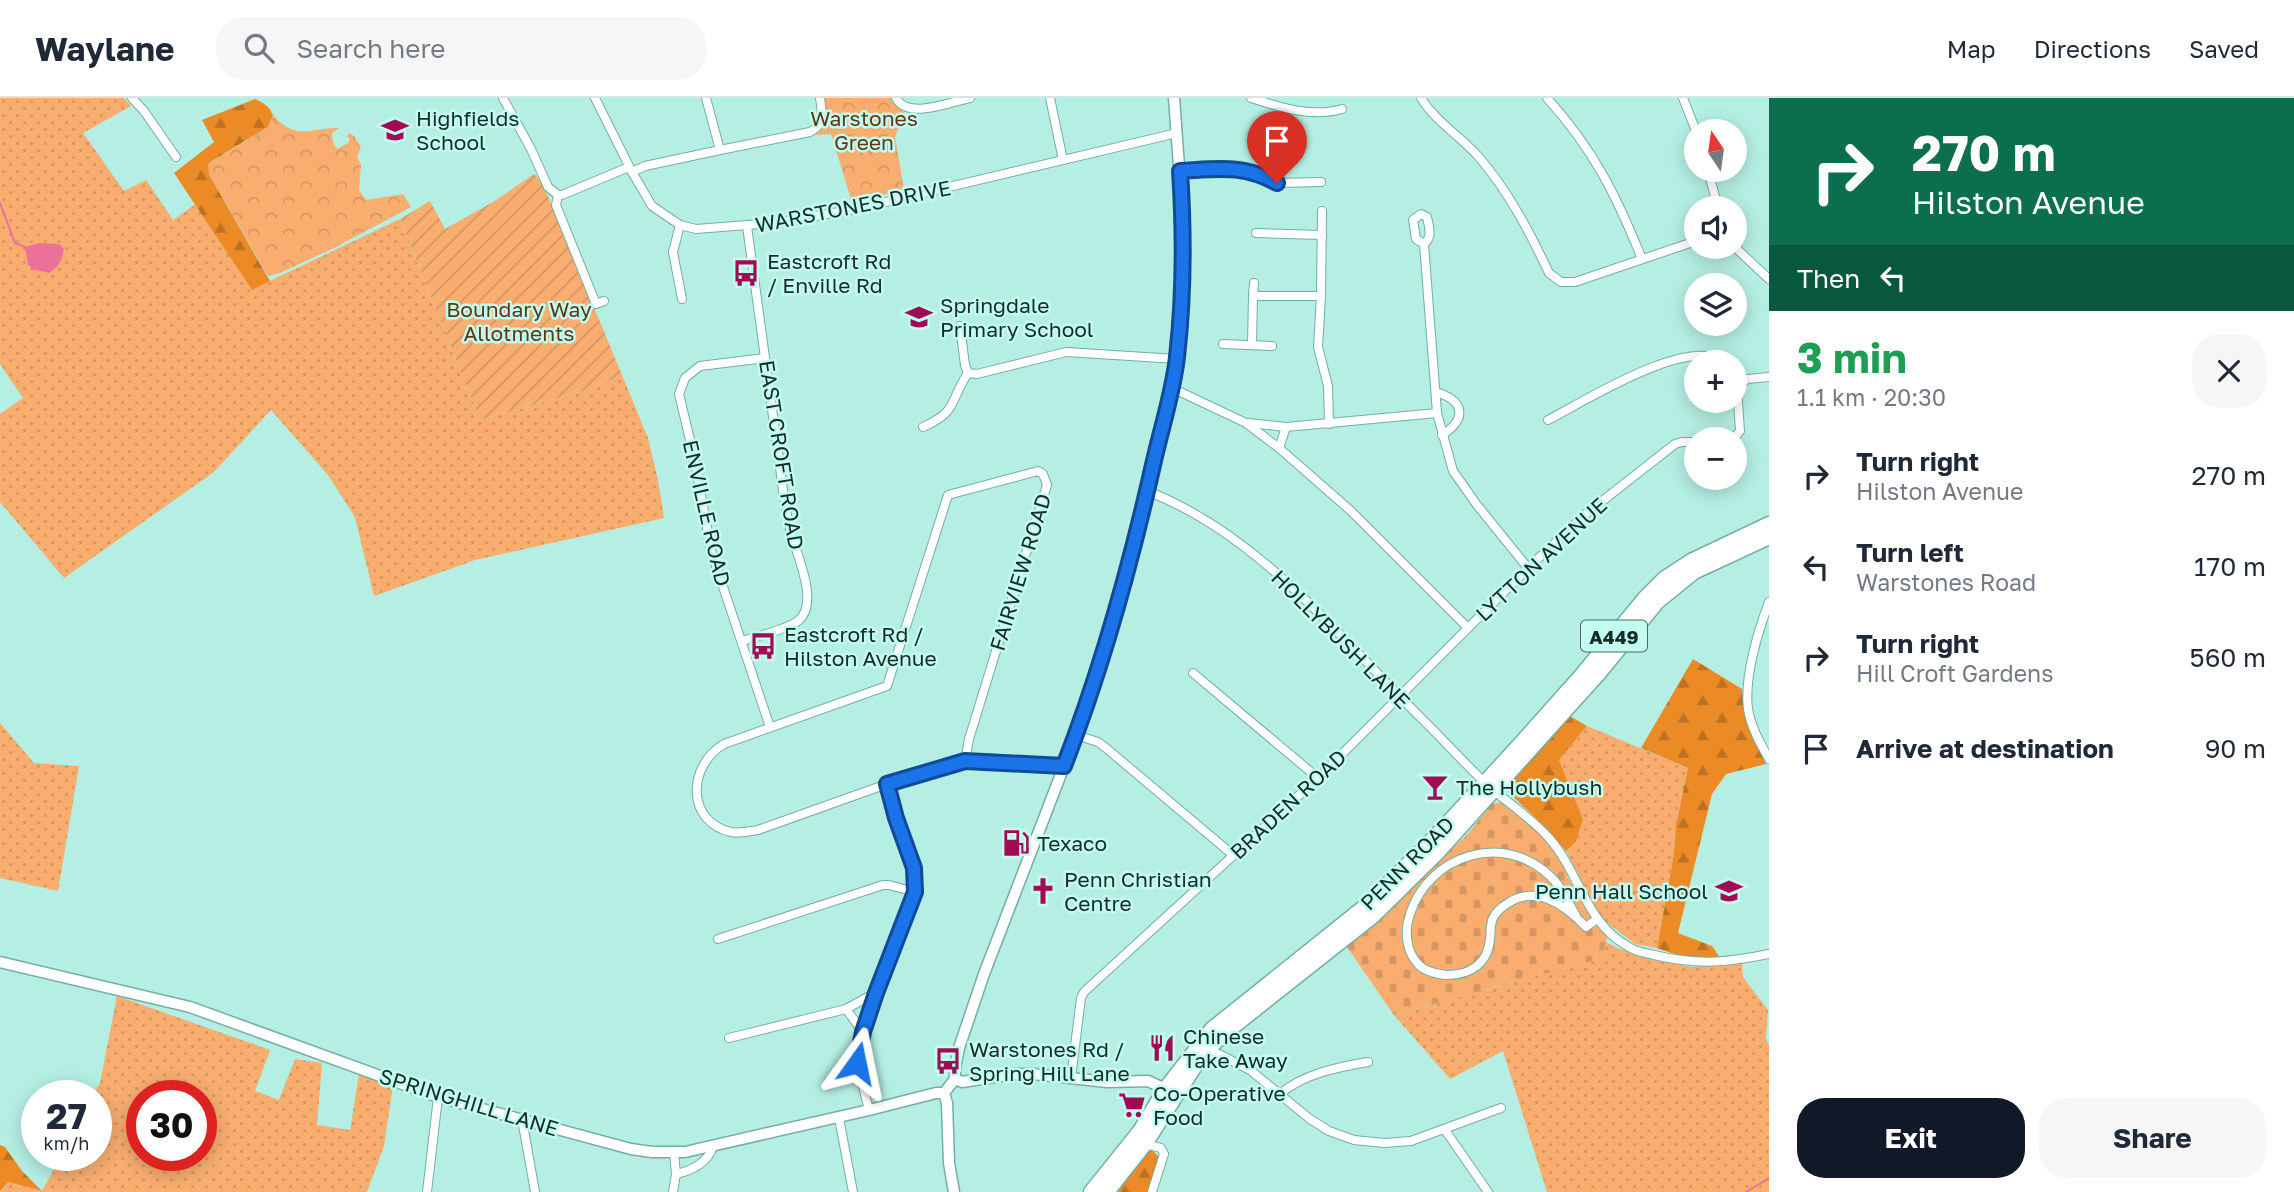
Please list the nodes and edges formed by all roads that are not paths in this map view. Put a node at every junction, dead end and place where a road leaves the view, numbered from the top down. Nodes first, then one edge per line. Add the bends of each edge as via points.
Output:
1 (132, 98) edge
2 (503, 98) edge
3 (595, 98) edge
4 (706, 98) edge
5 (820, 98) edge
6 (896, 98) edge
7 (970, 98) edge
8 (1050, 98) edge
9 (1174, 98) edge
10 (1420, 98) edge
11 (1547, 98) edge
12 (1683, 98) edge
13 (1255, 99) edge
14 (1342, 108) dead end
15 (1691, 119) edge
16 (1177, 133) junction
17 (720, 150) junction
18 (176, 157) dead end
19 (1063, 160) junction
20 (630, 169) junction
21 (1180, 171) junction
22 (1321, 182) dead end
23 (558, 195) junction
24 (1322, 211) dead end
25 (680, 225) junction
26 (747, 226) junction
27 (1255, 233) dead end
28 (1322, 235) junction
29 (1424, 244) dead end
30 (1684, 245) edge
31 (1642, 259) junction
32 (1747, 259) edge
33 (1769, 279) edge
34 (1254, 283) dead end
35 (1253, 296) junction
36 (1321, 296) junction
37 (682, 299) dead end
38 (604, 301) dead end
39 (960, 326) dead end
40 (1223, 344) dead end
41 (1252, 345) junction
42 (1272, 346) dead end
43 (765, 358) junction
44 (1684, 358) edge
45 (1177, 359) junction
46 (968, 373) junction
47 (1769, 377) edge
48 (1747, 379) edge
49 (1172, 388) junction
50 (1436, 393) junction
51 (934, 411) dead end
52 (1437, 413) junction
53 (939, 420) junction
54 (1548, 420) dead end
55 (1246, 423) junction
56 (1329, 424) junction
57 (923, 427) dead end
58 (1286, 427) junction
59 (1441, 435) junction
60 (1684, 442) edge
61 (1279, 448) junction
62 (1147, 491) junction
63 (1769, 524) edge
64 (1769, 537) edge
65 (1528, 568) junction
66 (1769, 602) edge
67 (1468, 628) junction
68 (742, 641) junction
69 (1193, 673) dead end
70 (1399, 696) junction
71 (770, 727) junction
72 (1076, 735) junction
73 (1769, 759) edge
74 (965, 761) junction
75 (1064, 766) junction
76 (1318, 778) junction
77 (887, 784) junction
78 (1490, 786) junction
79 (1233, 855) junction
80 (915, 892) junction
81 (1576, 916) junction
82 (1597, 919) junction
83 (718, 939) dead end
84 (1769, 954) edge
85 (0, 962) edge
86 (876, 993) junction
87 (846, 1009) junction
88 (863, 1032) junction
89 (729, 1038) dead end
90 (1209, 1049) junction
91 (1368, 1062) dead end
92 (1071, 1078) junction
93 (955, 1079) junction
94 (1172, 1092) junction
95 (944, 1093) junction
96 (1279, 1095) junction
97 (438, 1097) junction
98 (1500, 1108) dead end
99 (869, 1110) junction
100 (839, 1118) junction
101 (522, 1119) junction
102 (1445, 1130) junction
103 (1139, 1142) junction
104 (713, 1146) junction
105 (674, 1153) junction
106 (676, 1174) junction
107 (427, 1192) edge
108 (535, 1192) edge
109 (673, 1192) edge
110 (853, 1192) edge
111 (954, 1192) edge
112 (1091, 1192) edge
113 (1107, 1192) edge
114 (1152, 1192) edge
115 (1488, 1192) edge

1 - 18 street
2 - 23 street via 548,187
3 - 20 street, WARSTONES DRIVE
4 - 17 street
5 - 17 street via 823,120 810,132
6 - 7 street via 905,108 919,109
8 - 19 street
9 - 16 street
10 - 31 street via 1504,189 1553,277 1575,282
11 - 31 street via 1600,166
12 - 15 street
13 - 14 street via 1279,108 1330,113
16 - 19 street, WARSTONES DRIVE
16 - 21 street
17 - 20 street
19 - 26 street, WARSTONES DRIVE via 856,209
20 - 23 street
20 - 25 street, WARSTONES DRIVE via 652,205
21 - 22 street via 1243,169 1277,183
21 - 45 street via 1182,277
23 - 38 street via 555,205 596,304
24 - 28 street
25 - 26 street, WARSTONES DRIVE via 706,230
25 - 37 street via 673,252
26 - 43 street, EAST CROFT ROAD
27 - 28 street
28 - 36 street
29 - 50 street
30 - 31 street
32 - 33 street
34 - 35 street
35 - 36 street
35 - 41 street
36 - 56 street via 1318,347 1328,386
39 - 46 street
40 - 41 street
41 - 42 street
43 - 68 street, EAST CROFT ROAD via 789,528 808,600 800,619
43 - 68 street, ENVILLE ROAD via 700,366 685,378 679,394 711,551
44 - 54 street via 1656,366
45 - 46 street via 1066,352
45 - 49 street
46 - 53 street via 951,409
47 - 48 street
49 - 55 street
49 - 62 street
50 - 52 street
50 - 59 street via 1449,396 1460,411 1457,423
51 - 53 street
52 - 56 street
52 - 59 street
53 - 57 street
55 - 58 street
55 - 61 street
56 - 58 street
58 - 61 street
59 - 65 street via 1452,471
60 - 65 street, LYTTON AVENUE via 1662,452
61 - 67 street via 1352,511
62 - 70 street, HOLLYBUSH LANE via 1210,525 1283,578
62 - 72 street via 1112,627
63 - 78 highway, PENN ROAD / A449 via 1665,578
64 - 78 highway, PENN ROAD / A449 via 1694,572 1657,602 1599,673
65 - 67 street, LYTTON AVENUE
66 - 73 street via 1750,668 1748,695 1752,723
67 - 70 street, LYTTON AVENUE
68 - 71 street, ENVILLE ROAD
69 - 76 street
70 - 76 street, BRADEN ROAD
70 - 78 street, HOLLYBUSH LANE
71 - 74 street, FAIRVIEW ROAD via 890,682 948,495 1038,471 1047,485
71 - 77 street via 724,744 702,764 697,797 712,823 732,832 758,830
72 - 75 street
72 - 79 street via 1106,748
74 - 75 street
74 - 77 street
75 - 93 street via 984,974
76 - 79 street, BRADEN ROAD
77 - 80 street via 914,868
78 - 82 street, HOLLYBUSH LANE via 1562,853
78 - 90 highway, PENN ROAD / A449 via 1437,853 1373,916
78 - 94 highway, PENN ROAD / A449 via 1368,904 1212,1029
79 - 92 street, BRADEN ROAD via 1084,992
80 - 83 street via 883,885
80 - 86 street
81 - 81 street via 1559,886 1541,868 1517,855 1482,853 1434,874 1412,907 1406,936 1410,953 1423,969 1461,974 1484,959 1493,917 1517,898 1549,899
81 - 82 street via 1586,927
82 - 84 street, HOLLYBUSH LANE via 1621,943 1672,960 1720,962
85 - 97 street, SPRINGHILL LANE via 190,1007
86 - 87 street
86 - 88 street
87 - 88 street
87 - 89 street
88 - 99 street via 857,1063
90 - 94 highway, PENN ROAD / A449
90 - 96 street via 1250,1070
91 - 96 street via 1305,1079
92 - 93 street via 1014,1074 962,1082
92 - 94 street via 1142,1080
93 - 95 street
94 - 103 highway, PENN ROAD / A449
95 - 99 street, SPRINGHILL LANE
95 - 111 street
96 - 102 street via 1329,1131 1354,1140 1397,1143
97 - 101 street, SPRINGHILL LANE
97 - 107 street
98 - 102 street
99 - 100 street, SPRINGHILL LANE
100 - 104 street, SPRINGHILL LANE
100 - 110 street
101 - 105 street, SPRINGHILL LANE via 631,1149
101 - 108 street
102 - 115 street
103 - 112 highway, PENN ROAD / A449
103 - 113 highway, PENN ROAD / A449
103 - 114 street via 1161,1148 1164,1154
104 - 105 street, SPRINGHILL LANE
104 - 106 street via 701,1163
105 - 106 street
106 - 109 street

